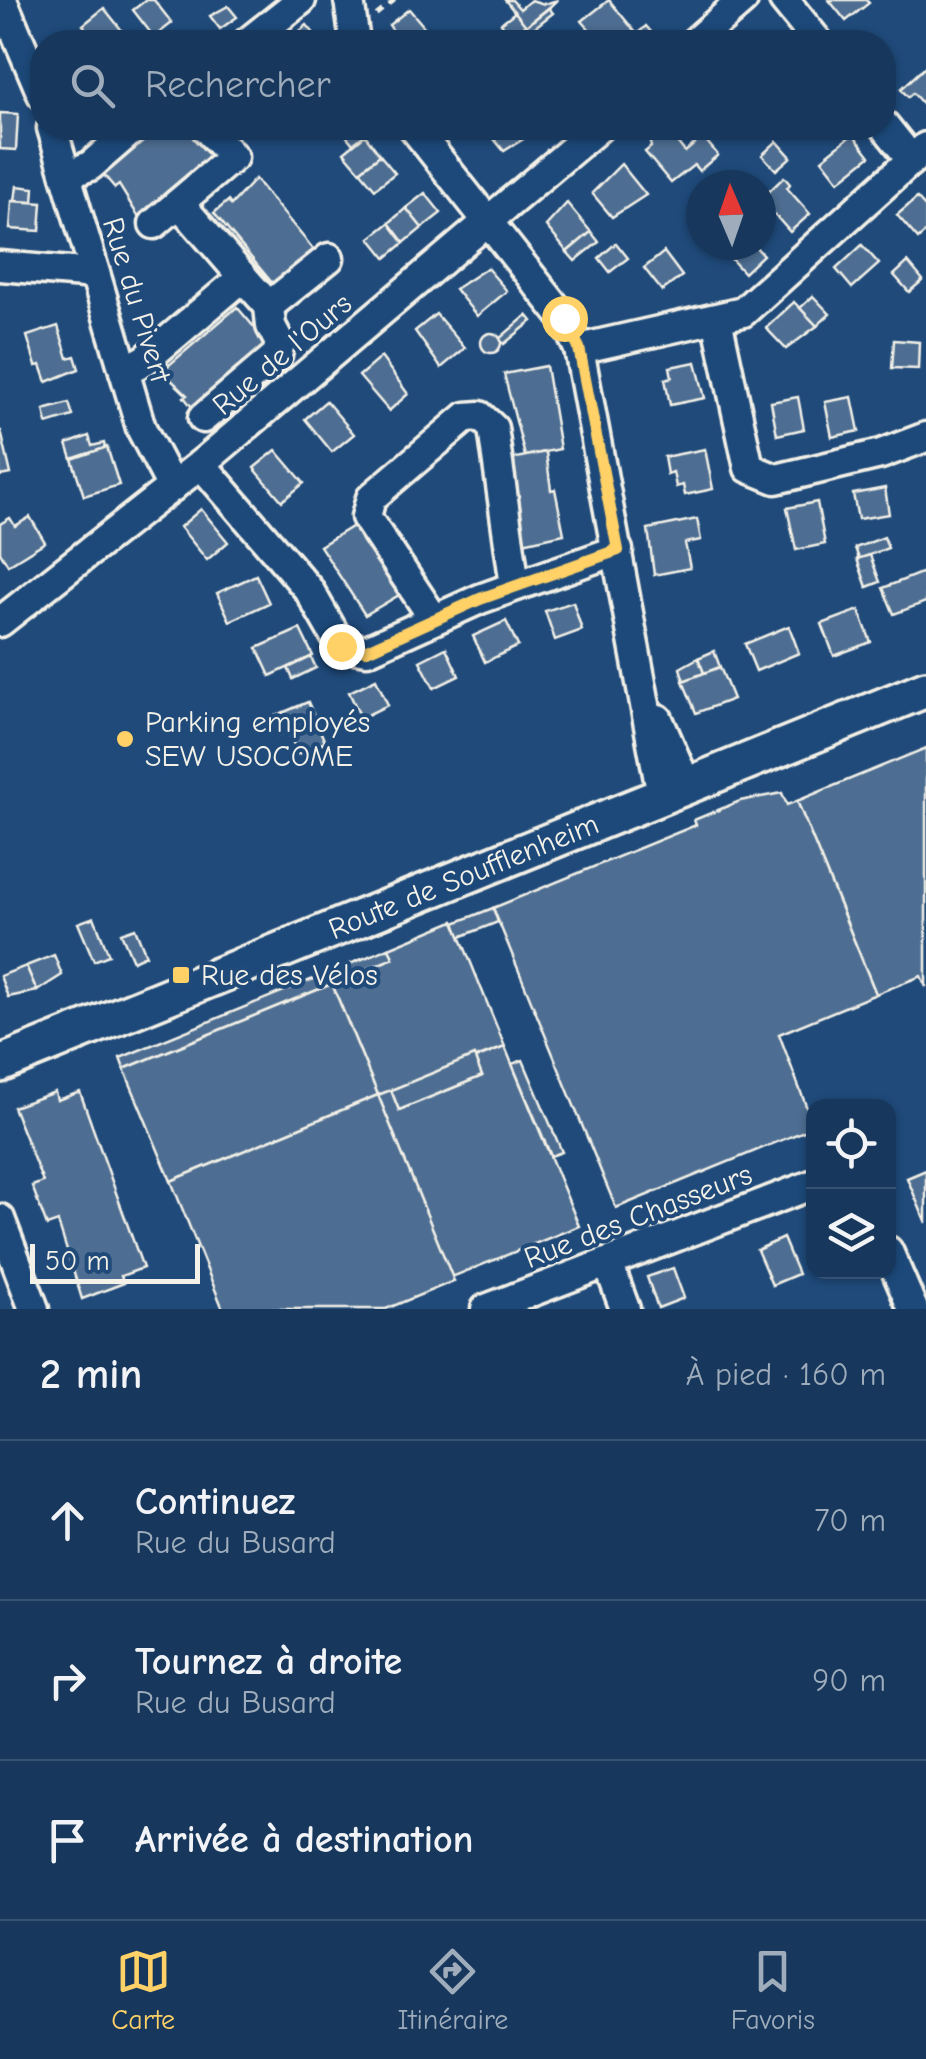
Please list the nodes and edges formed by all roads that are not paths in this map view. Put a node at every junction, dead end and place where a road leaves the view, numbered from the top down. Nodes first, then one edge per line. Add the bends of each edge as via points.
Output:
1 (2, 0) edge
2 (301, 0) edge
3 (349, 0) edge
4 (743, 0) edge
5 (784, 0) edge
6 (263, 30) edge
7 (354, 30) edge
8 (709, 30) edge
9 (808, 30) edge
10 (30, 66) edge
11 (896, 134) edge
12 (56, 140) edge
13 (120, 140) edge
14 (217, 140) edge
15 (424, 140) edge
16 (584, 140) edge
17 (919, 153) edge
18 (66, 175) junction
19 (179, 203) junction
20 (490, 223) junction
21 (154, 224) dead end
22 (329, 258) dead end
23 (0, 266) edge
24 (95, 274) junction
25 (243, 277) junction
26 (269, 306) junction
27 (716, 319) junction
28 (579, 348) junction
29 (124, 370) junction
30 (235, 391) junction
31 (258, 416) junction
32 (203, 418) dead end
33 (926, 436) edge
34 (200, 464) junction
35 (172, 486) junction
36 (618, 550) junction
37 (515, 586) junction
38 (434, 620) junction
39 (0, 622) edge
40 (926, 689) edge
41 (675, 791) junction
42 (0, 1064) edge
43 (806, 1187) edge
44 (0, 1219) edge
45 (608, 1263) junction
46 (896, 1270) edge
47 (34, 1309) edge
48 (486, 1309) edge
49 (625, 1309) edge
50 (913, 1309) edge

1 - 10 street
2 - 6 street
3 - 7 street
4 - 8 street
5 - 9 street
11 - 17 street
12 - 18 street, Rue du Pivert
13 - 18 street via 90,166
14 - 19 street via 233,157
15 - 20 street
16 - 20 street, Rue de l'Ours
17 - 27 street via 742,312
18 - 24 street, Rue du Pivert
19 - 21 street
19 - 25 street
20 - 28 street via 564,318
20 - 31 street, Rue de l'Ours
22 - 26 street
23 - 24 street
24 - 29 street, Rue du Pivert
25 - 26 street
25 - 29 street via 145,360
26 - 30 street via 278,356
27 - 28 street
27 - 33 street via 749,468 776,479
28 - 36 street
29 - 35 street, Rue du Pivert via 141,428
30 - 31 street
30 - 32 street
31 - 34 street, Rue de l'Ours
34 - 35 street, Rue de l'Ours
34 - 38 street via 310,590 341,646 367,650
35 - 39 street, Rue de l'Ours
36 - 37 street
36 - 41 street via 636,667
37 - 38 street
37 - 38 street via 493,428 480,416 466,417 371,498 366,516
40 - 41 main road, Route de Soufflenheim
41 - 42 main road, Route de Soufflenheim
43 - 45 street, Rue des Chasseurs
44 - 47 street
45 - 48 street, Rue des Chasseurs
45 - 49 street
46 - 50 street

